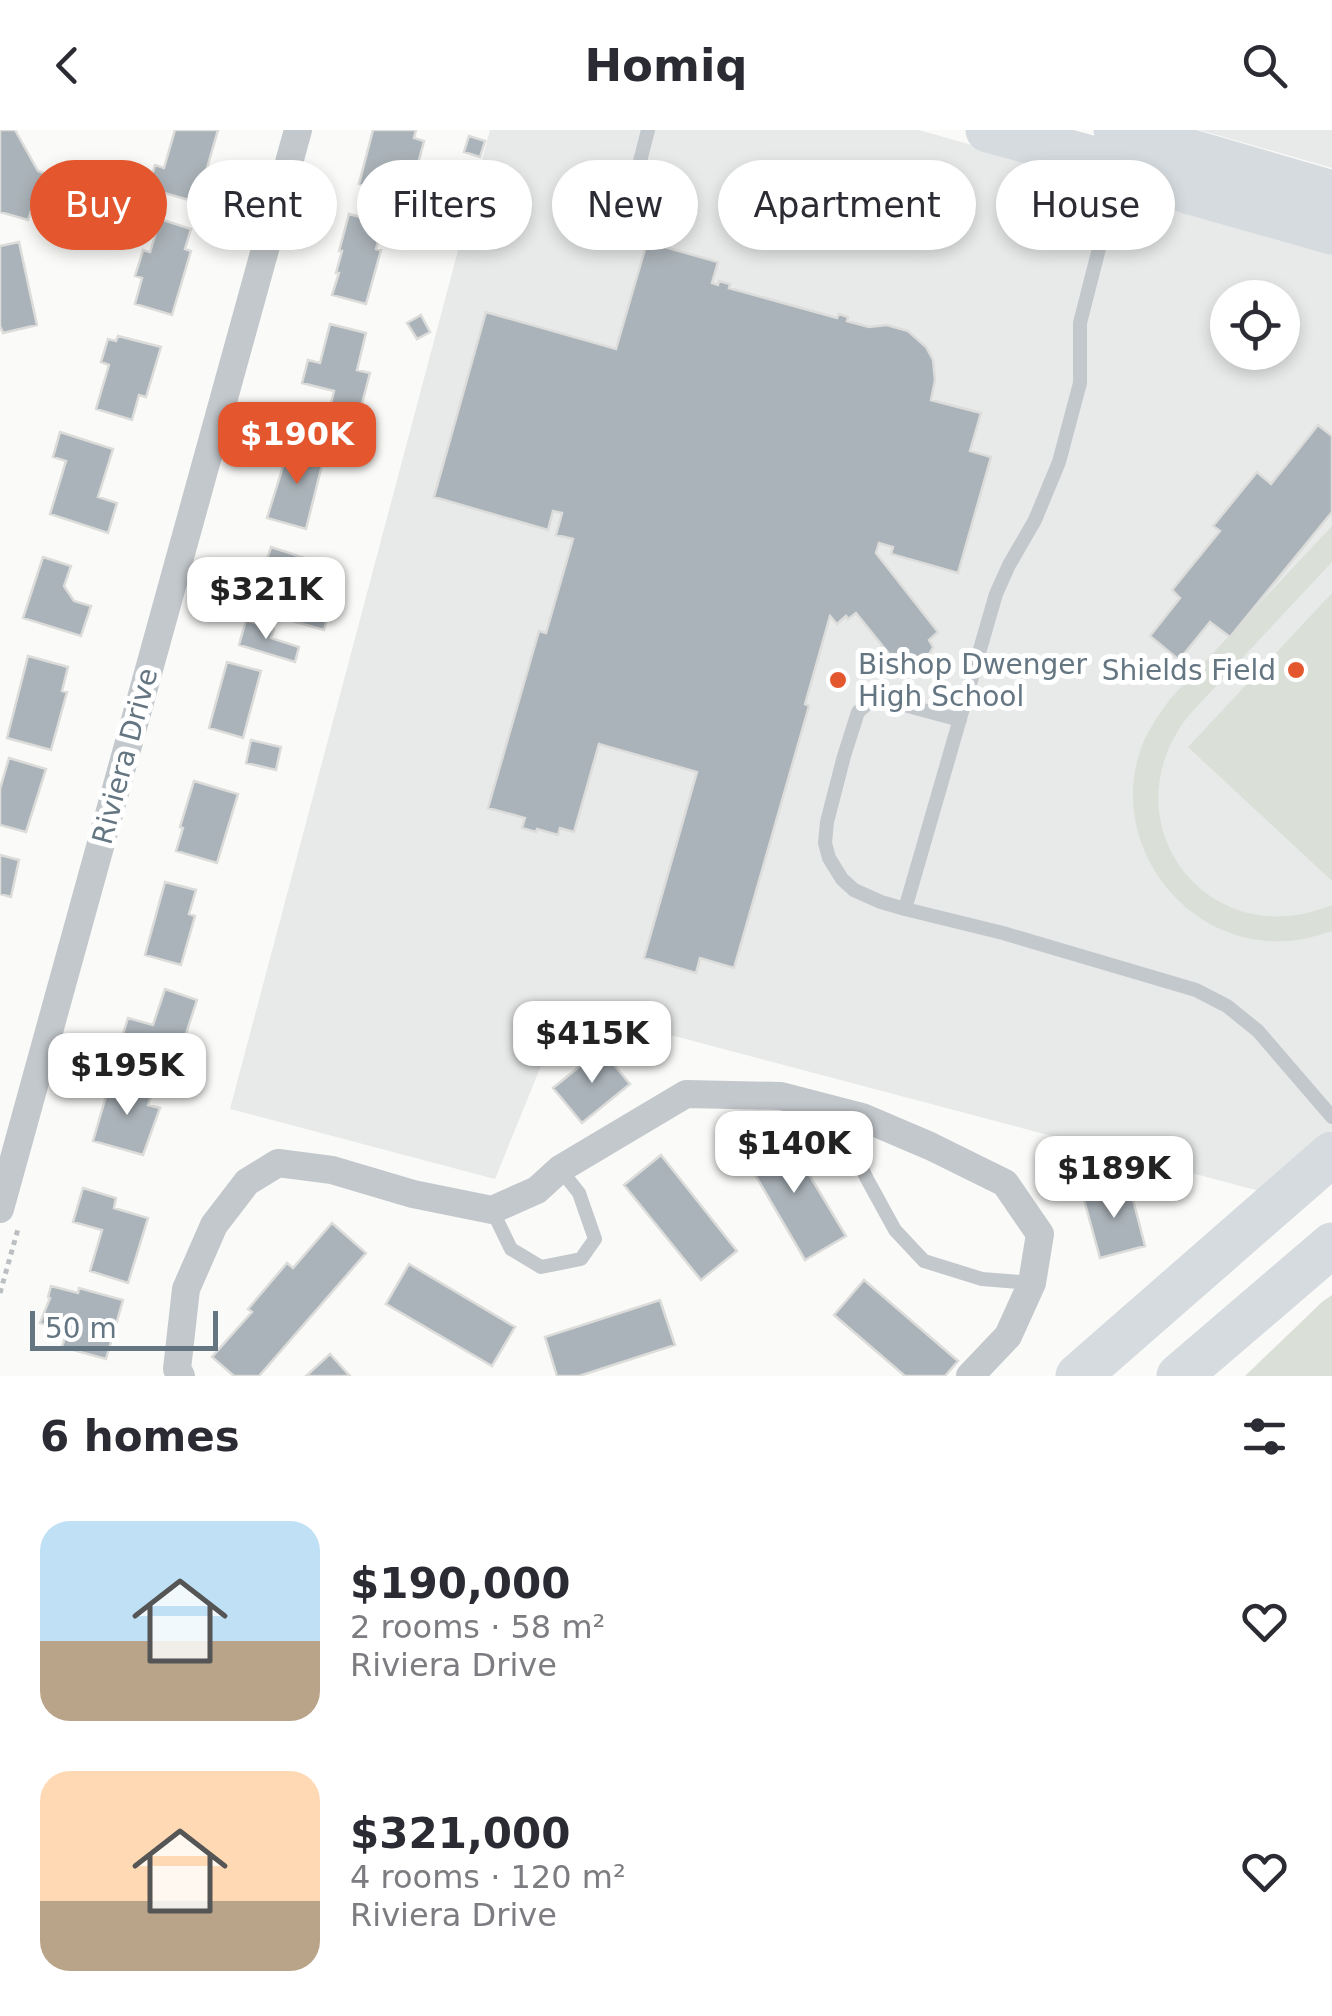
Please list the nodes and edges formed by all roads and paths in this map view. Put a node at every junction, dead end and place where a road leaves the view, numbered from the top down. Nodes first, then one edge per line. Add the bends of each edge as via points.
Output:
1 (298, 130) edge
2 (648, 130) edge
3 (988, 130) edge
4 (1123, 140) edge
5 (640, 160) edge
6 (1332, 193) edge
7 (1332, 232) edge
8 (960, 720) junction
9 (905, 909) junction
10 (834, 1110) junction
11 (1332, 1117) edge
12 (1332, 1154) edge
13 (560, 1170) junction
14 (0, 1208) edge
15 (492, 1210) junction
16 (1332, 1246) edge
17 (1032, 1283) junction
18 (181, 1376) edge
19 (970, 1376) edge
20 (1078, 1376) edge
21 (1180, 1376) edge

1 - 14 street, Riviera Drive
2 - 5 lane
3 - 4 main road
4 - 6 main road
4 - 7 main road via 1187,191
4 - 8 lane via 1080,323 1080,383 1063,446 1035,520 996,594
8 - 9 lane
8 - 9 lane via 882,699 868,703 858,712 844,756 827,822 828,858 854,890
9 - 11 lane via 1196,990 1258,1031
10 - 13 street via 780,1096 686,1094
10 - 17 lane via 895,1230 924,1261 982,1280
10 - 17 street via 1004,1183 1040,1234
12 - 20 main road
13 - 15 street via 537,1190
13 - 15 lane via 579,1194 595,1239 581,1259 542,1267 511,1249
15 - 18 street via 278,1162 247,1182 214,1225 186,1288
16 - 21 main road
17 - 19 street via 1008,1336

